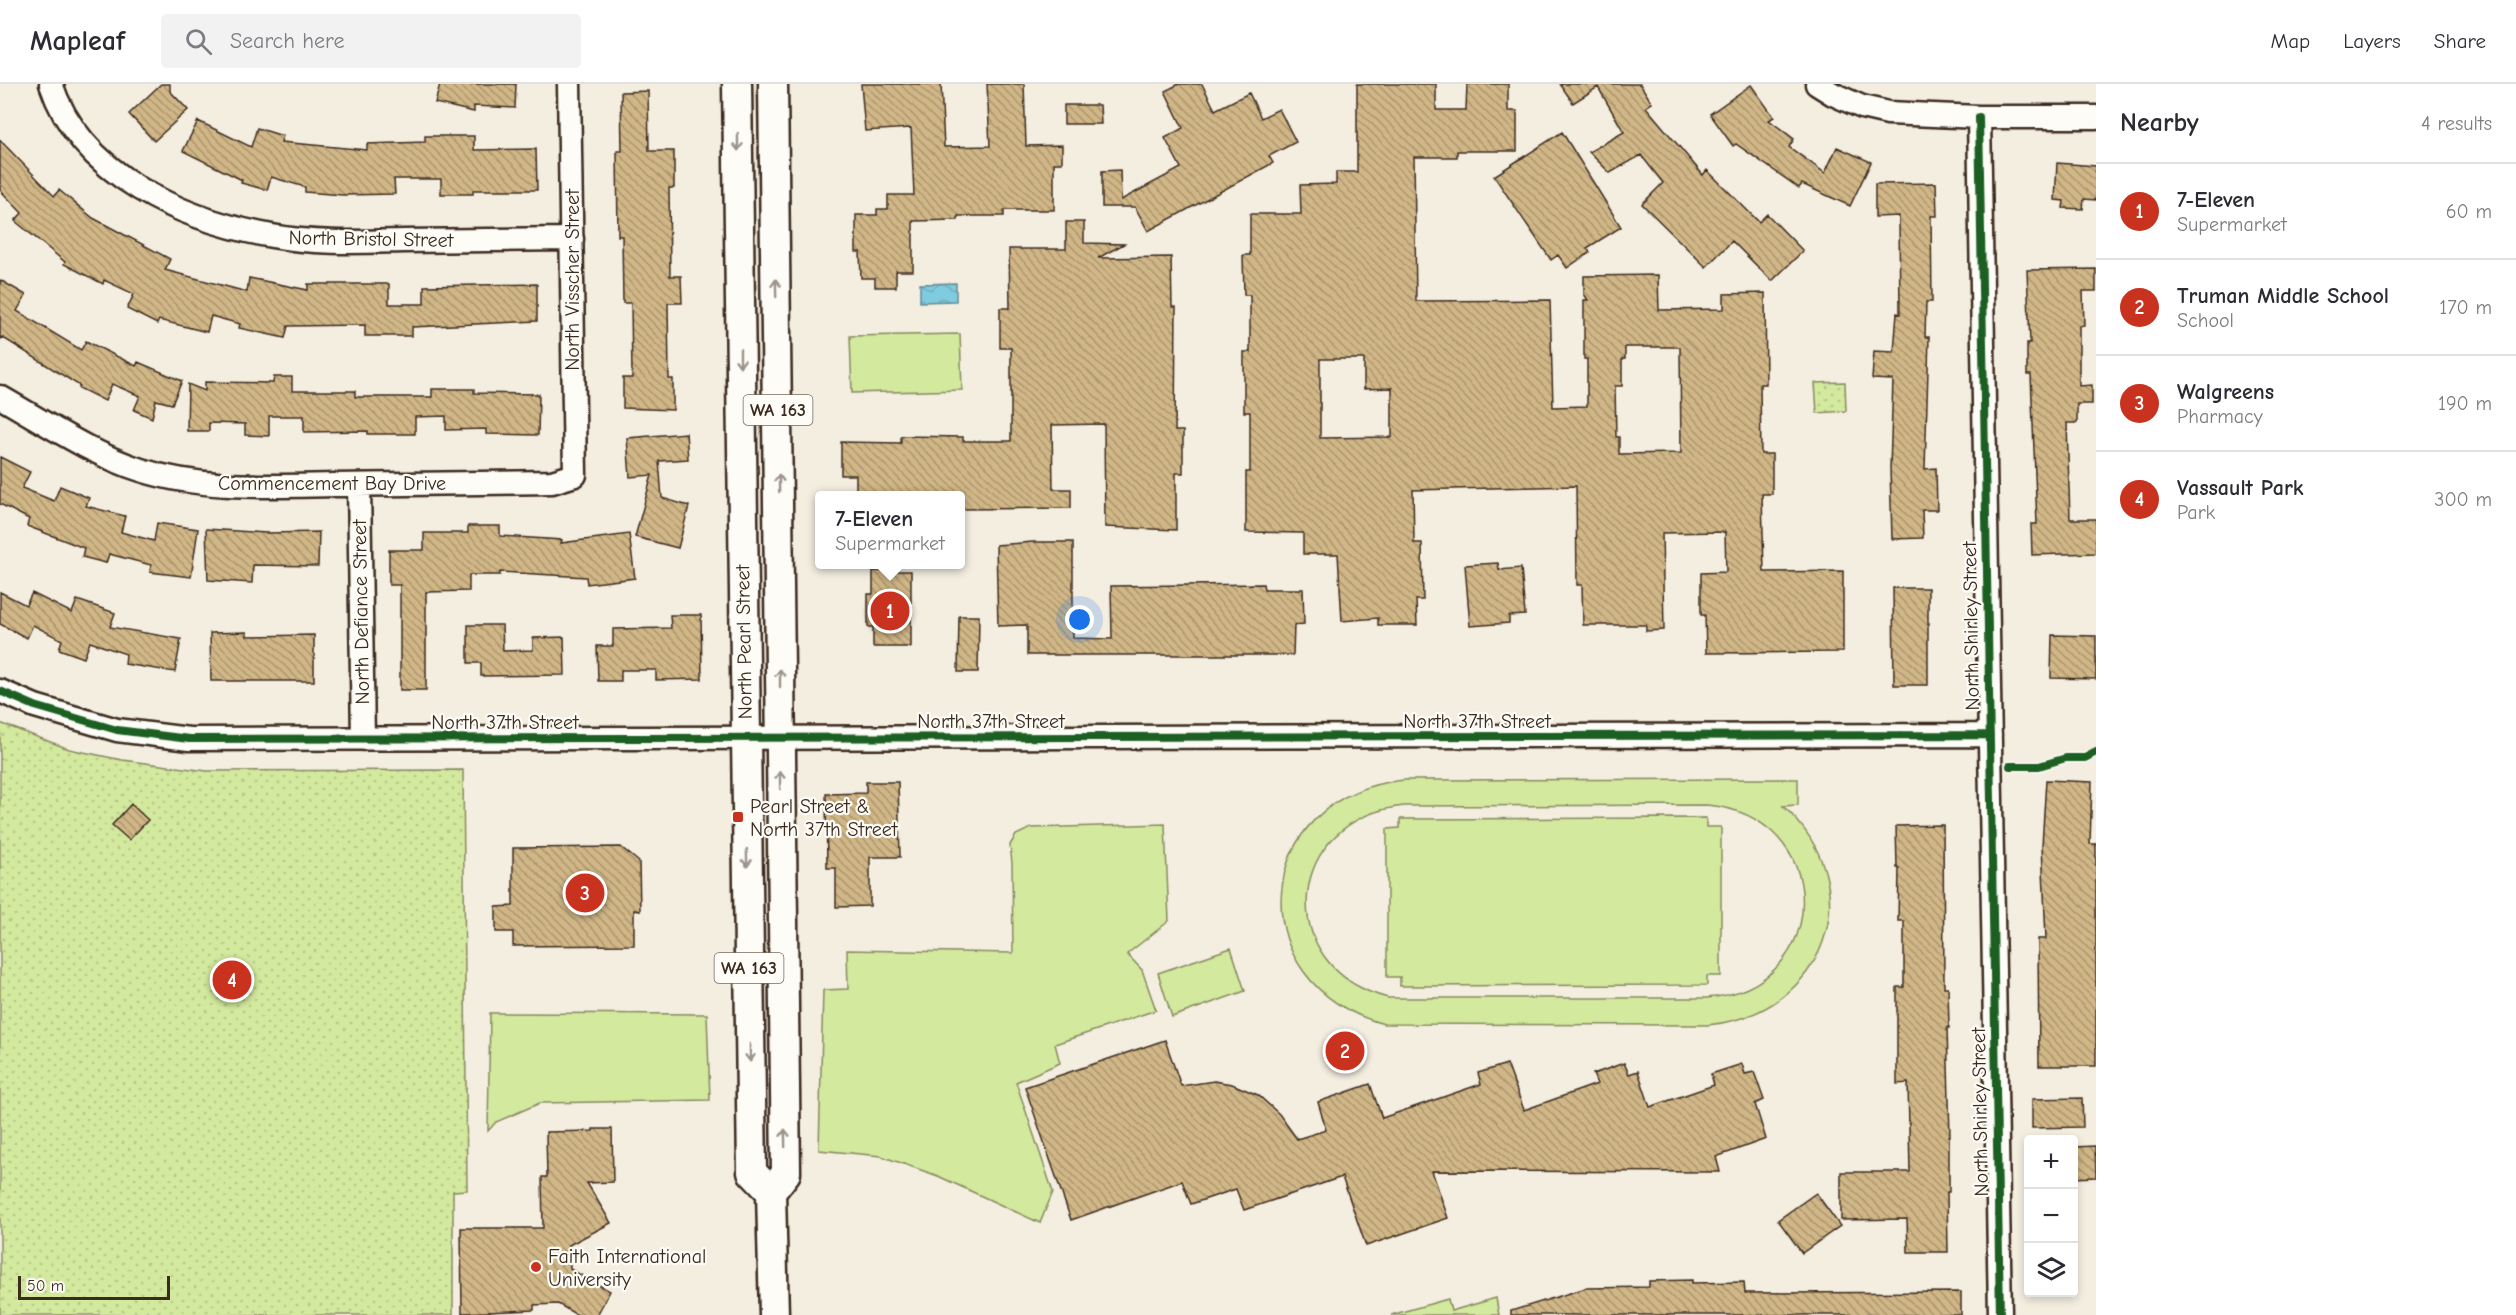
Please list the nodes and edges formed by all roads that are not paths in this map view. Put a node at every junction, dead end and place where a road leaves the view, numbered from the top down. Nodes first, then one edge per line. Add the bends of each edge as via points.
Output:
1 (51, 84) edge
2 (569, 84) edge
3 (737, 84) edge
4 (773, 84) edge
5 (1816, 84) edge
6 (1979, 117) junction
7 (2096, 117) edge
8 (572, 239) junction
9 (0, 397) edge
10 (575, 475) joint
11 (359, 485) junction
12 (0, 691) edge
13 (1990, 735) junction
14 (745, 736) junction
15 (779, 737) junction
16 (363, 739) junction
17 (771, 1192) junction
18 (774, 1315) edge
19 (2000, 1315) edge

1 - 8 street, North Bristol Street via 73,130 98,159 172,206 234,227 317,241
2 - 8 street, North Visscher Street
3 -> 14 main road, North Pearl Street / WA 163
15 -> 4 main road, North Pearl Street / WA 163
5 - 6 street via 1862,107 1888,113
6 - 7 street
6 - 13 street, North Shirley Street
8 - 10 street, North Visscher Street
9 - 11 street, Commencement Bay Drive via 60,434 143,471 227,486
10 - 11 street, Commencement Bay Drive via 552,482
11 - 16 street, North Defiance Street
12 - 16 street, North 37th Street via 35,706 117,730 189,739
13 - 15 street, North 37th Street
13 - 19 street, North Shirley Street
14 - 15 street, North 37th Street
14 - 16 street, North 37th Street
14 -> 17 main road, North Pearl Street / WA 163 via 752,1172
17 -> 15 main road, North Pearl Street / WA 163 via 786,1173
17 - 18 main road

